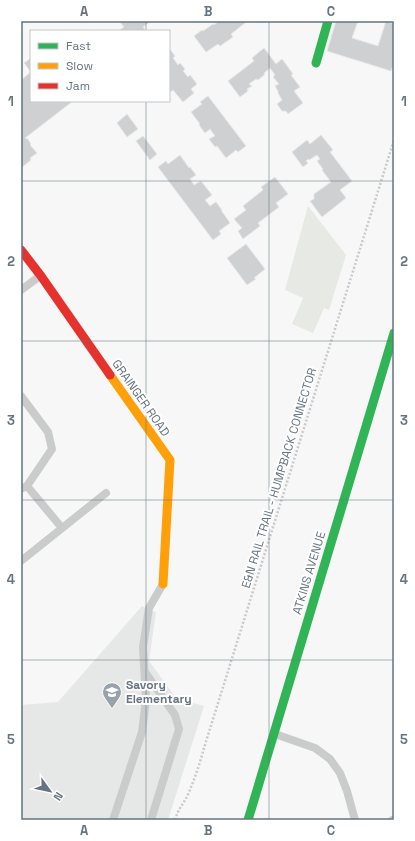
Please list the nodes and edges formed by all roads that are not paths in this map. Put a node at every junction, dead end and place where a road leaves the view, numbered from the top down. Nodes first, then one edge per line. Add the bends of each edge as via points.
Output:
1 (328, 21) edge
2 (316, 63) dead end
3 (21, 250) edge
4 (41, 276) junction
5 (21, 290) edge
6 (394, 333) edge
7 (383, 367) junction
8 (394, 370) edge
9 (21, 396) edge
10 (24, 488) edge
11 (106, 493) dead end
12 (62, 528) junction
13 (21, 561) edge
14 (163, 584) joint
15 (144, 672) junction
16 (274, 733) junction
17 (113, 820) edge
18 (151, 820) edge
19 (248, 820) edge
20 (355, 820) edge

1 - 2 street
3 - 4 street, GRAINGER ROAD
4 - 5 lane
4 - 14 street, GRAINGER ROAD via 170,460
6 - 7 street, ATKINS AVENUE
7 - 8 lane
7 - 16 street, ATKINS AVENUE
9 - 10 lane via 48,432 52,449
10 - 12 lane
11 - 12 lane
12 - 13 lane
14 - 15 lane via 149,608 143,647
15 - 17 lane via 146,700 142,732
15 - 18 lane via 175,715 179,729
16 - 19 street, ATKINS AVENUE
16 - 20 lane via 315,748 330,759 340,773

